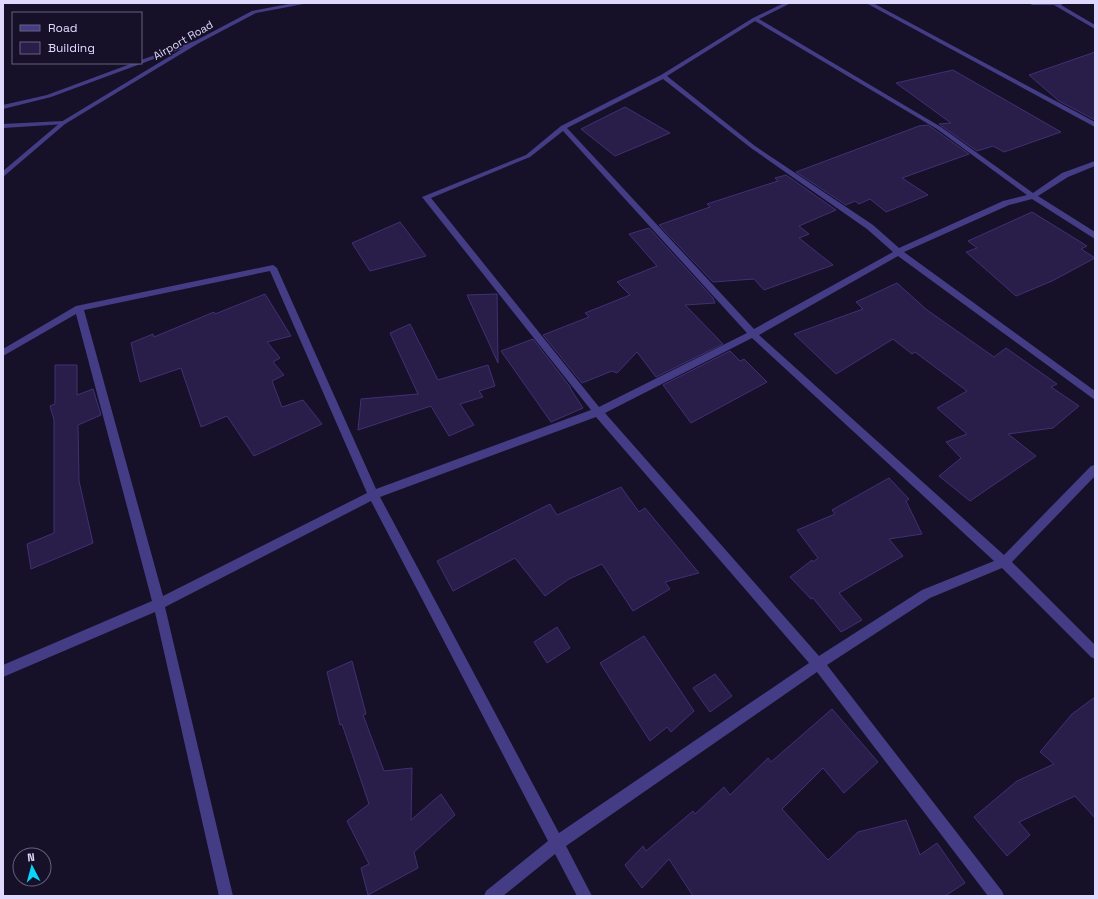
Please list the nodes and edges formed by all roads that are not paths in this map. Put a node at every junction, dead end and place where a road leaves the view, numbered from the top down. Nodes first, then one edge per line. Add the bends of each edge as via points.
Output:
1 (306, 3) edge
2 (788, 3) edge
3 (869, 3) edge
4 (1032, 3) edge
5 (1066, 3) edge
6 (1056, 4) junction
7 (755, 19) junction
8 (1095, 27) edge
9 (197, 42) junction
10 (142, 62) edge
11 (137, 64) edge
12 (663, 76) junction
13 (3, 107) edge
14 (63, 123) junction
15 (1095, 125) edge
16 (3, 126) edge
17 (563, 127) junction
18 (1095, 163) edge
19 (3, 175) edge
20 (1033, 196) junction
21 (1095, 236) edge
22 (898, 252) junction
23 (79, 308) junction
24 (753, 334) junction
25 (3, 353) edge
26 (1095, 396) edge
27 (598, 412) junction
28 (1095, 469) edge
29 (373, 496) junction
30 (1004, 562) junction
31 (159, 604) junction
32 (1095, 654) edge
33 (818, 664) junction
34 (3, 671) edge
35 (556, 844) junction
36 (226, 896) edge
37 (490, 896) edge
38 (585, 896) edge
39 (997, 896) edge

1 - 9 street, Airport Road via 254,12
2 - 7 street
3 - 15 street
4 - 6 street
5 - 6 street
6 - 8 street
7 - 12 street
7 - 20 street via 939,128
9 - 10 street
9 - 14 street, Airport Road
11 - 13 street via 49,96
12 - 17 street
12 - 22 street via 753,147 870,227
14 - 16 street
14 - 19 street, Airport Road
17 - 24 street
17 - 27 street via 528,156 426,197
18 - 20 street via 1065,175
20 - 21 street
20 - 22 street via 1006,203
22 - 24 street
22 - 26 street
23 - 25 street
23 - 29 street via 273,268
23 - 31 street
24 - 27 street
24 - 30 street
27 - 29 street
27 - 33 street
28 - 30 street
29 - 31 street
29 - 35 street
30 - 32 street
30 - 33 street via 926,594
31 - 34 street
31 - 36 street
33 - 35 street
33 - 39 street
35 - 37 street
35 - 38 street

